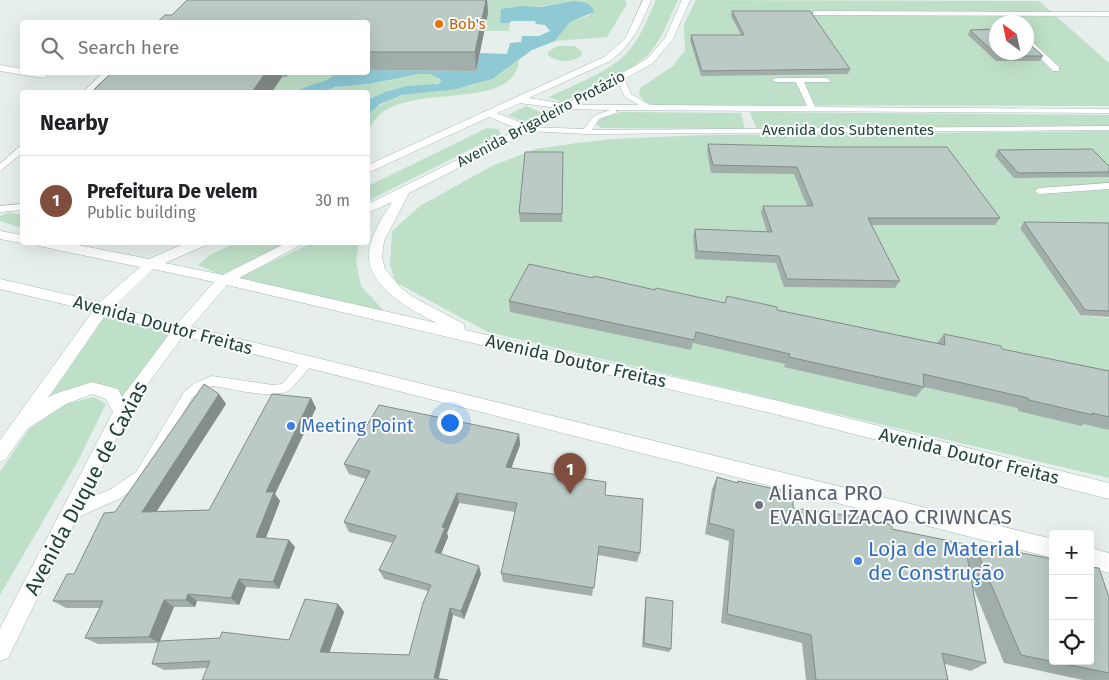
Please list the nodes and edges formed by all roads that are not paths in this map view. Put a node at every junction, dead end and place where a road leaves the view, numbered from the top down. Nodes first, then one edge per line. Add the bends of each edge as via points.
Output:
1 (647, 0) edge
2 (686, 0) edge
3 (997, 7) dead end
4 (816, 13) dead end
5 (1004, 14) junction
6 (1109, 14) edge
7 (1034, 46) edge
8 (0, 68) edge
9 (1056, 69) dead end
10 (20, 72) edge
11 (106, 75) edge
12 (620, 78) junction
13 (776, 80) dead end
14 (799, 80) junction
15 (826, 80) dead end
16 (88, 90) edge
17 (520, 100) junction
18 (568, 107) junction
19 (622, 108) junction
20 (648, 108) junction
21 (812, 109) junction
22 (1109, 111) edge
23 (490, 114) junction
24 (747, 120) junction
25 (1109, 128) edge
26 (528, 129) junction
27 (588, 132) junction
28 (20, 151) edge
29 (0, 168) edge
30 (370, 168) edge
31 (1109, 186) edge
32 (404, 190) junction
33 (1039, 191) dead end
34 (20, 208) edge
35 (370, 208) edge
36 (0, 209) edge
37 (0, 235) edge
38 (20, 239) edge
39 (54, 245) edge
40 (194, 245) edge
41 (294, 245) edge
42 (152, 264) junction
43 (224, 280) junction
44 (0, 284) edge
45 (103, 308) junction
46 (180, 330) junction
47 (481, 339) junction
48 (308, 362) junction
49 (121, 412) junction
50 (18, 429) junction
51 (0, 454) edge
52 (1109, 491) edge
53 (69, 514) junction
54 (1049, 548) edge
55 (1094, 559) edge
56 (1109, 563) edge
57 (0, 650) edge

1 - 17 main road, Avenida Brigadeiro Protázio via 622,49 606,60
2 - 12 main road, Avenida Brigadeiro Protázio via 669,39 650,61
3 - 5 main road
4 - 5 main road
5 - 6 main road
7 - 9 main road
8 - 10 main road
11 - 16 lane
12 - 18 main road, Avenida Brigadeiro Protázio
12 - 20 lane via 628,95
13 - 14 lane
14 - 15 lane
14 - 21 lane
17 - 18 main road
17 - 23 main road, Avenida Brigadeiro Protázio
18 - 19 lane, Avenida dos Subtenentes
18 - 26 main road, Avenida Brigadeiro Protázio
19 - 20 lane, Avenida dos Subtenentes
19 - 27 lane via 594,118
20 - 24 lane, Avenida dos Subtenentes
21 - 22 lane, Avenida dos Subtenentes
21 - 24 lane, Avenida dos Subtenentes
23 - 26 main road
23 - 30 main road, Avenida Brigadeiro Protázio
24 - 25 lane, Avenida dos Subtenentes
24 - 27 lane, Avenida dos Subtenentes
26 - 27 lane, Avenida dos Subtenentes
26 - 32 main road, Avenida Brigadeiro Protázio
28 - 29 lane
31 - 33 lane
32 - 35 main road, Avenida Brigadeiro Protázio
32 - 47 main road via 379,238 375,256 379,271 390,288
34 - 36 lane
37 - 38 main road
39 - 42 main road, Avenida Doutor Freitas
40 - 42 main road
41 - 43 main road
42 - 43 main road, Avenida Doutor Freitas
42 - 45 main road
43 - 46 main road
43 - 47 main road, Avenida Doutor Freitas
44 - 45 main road, Avenida Doutor Freitas
45 - 46 main road, Avenida Doutor Freitas
45 - 50 main road
46 - 48 main road, Avenida Doutor Freitas
46 - 49 main road, Avenida Duque de Caxias
47 - 52 main road, Avenida Doutor Freitas via 779,408
48 - 53 lane via 285,388 273,390 212,381 199,386 188,395 141,476 132,485
48 - 54 main road, Avenida Doutor Freitas
49 - 50 main road via 112,394 92,388 60,399
49 - 53 main road, Avenida Duque de Caxias
50 - 51 main road
53 - 57 main road, Avenida Duque de Caxias
55 - 56 main road

